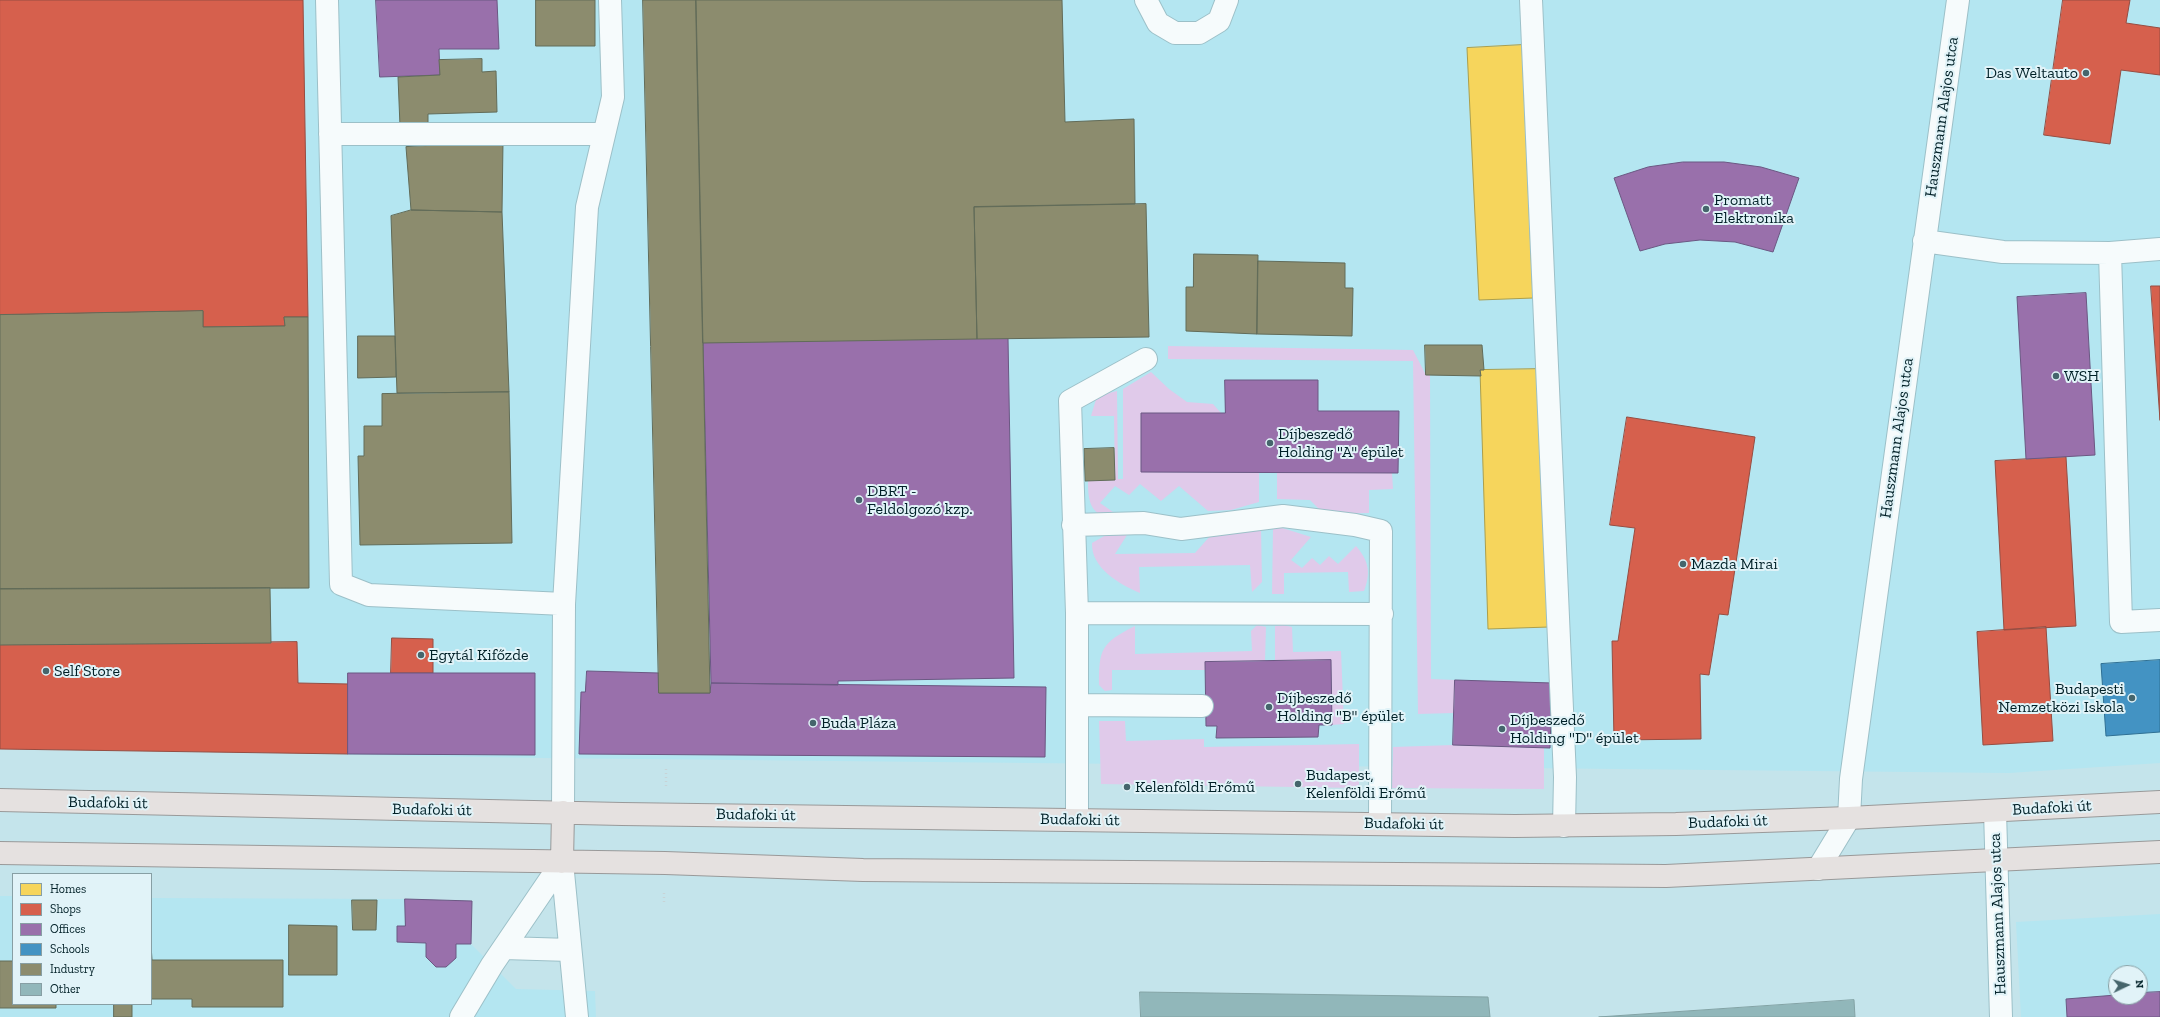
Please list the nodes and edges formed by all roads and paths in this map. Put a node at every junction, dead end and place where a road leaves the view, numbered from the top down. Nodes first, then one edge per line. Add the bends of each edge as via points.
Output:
1 (327, 0) edge
2 (610, 0) edge
3 (1146, 0) edge
4 (1227, 0) edge
5 (1531, 0) edge
6 (1958, 0) edge
7 (330, 134) junction
8 (604, 134) junction
9 (1924, 241) junction
10 (2160, 249) edge
11 (2110, 253) junction
12 (1146, 359) dead end
13 (1073, 525) junction
14 (564, 604) junction
15 (1077, 613) junction
16 (1382, 614) junction
17 (2160, 620) edge
18 (1078, 705) junction
19 (1202, 706) dead end
20 (666, 766) dead end
21 (666, 787) dead end
22 (0, 800) edge
23 (2160, 802) edge
24 (1995, 811) junction
25 (563, 812) junction
26 (1849, 818) junction
27 (1077, 820) junction
28 (1380, 824) junction
29 (1564, 826) junction
30 (2160, 852) edge
31 (0, 853) edge
32 (1997, 860) junction
33 (562, 862) junction
34 (1818, 869) junction
35 (504, 948) junction
36 (570, 950) junction
37 (461, 1017) edge
38 (577, 1017) edge
39 (2001, 1017) edge

1 - 7 street
2 - 8 street via 613,97
3 - 4 street via 1158,23 1175,33 1198,33 1219,21
5 - 29 street via 1565,777
6 - 9 street, Hauszmann Alajos utca
7 - 8 street
7 - 14 street via 341,584 369,595
8 - 14 street via 587,207
9 - 11 street via 2003,252
9 - 26 street, Hauszmann Alajos utca via 1851,779
10 - 11 street
11 - 17 street via 2121,622
12 - 13 street via 1070,401
13 - 15 street
13 - 16 street via 1144,523 1181,529 1283,516 1381,531
14 - 25 street
15 - 16 street
15 - 18 street
16 - 28 street
18 - 19 street
18 - 27 street
20 - 21 path
22 - 25 main road, Budafoki út
23 - 24 main road, Budafoki út
24 - 26 main road, Budafoki út
24 - 32 street, Hauszmann Alajos utca
25 - 27 main road, Budafoki út
25 - 33 main road
26 - 29 main road, Budafoki út
26 - 34 street, Hauszmann Alajos utca
27 - 28 main road, Budafoki út
28 - 29 main road, Budafoki út
30 - 32 main road
31 - 33 main road
32 - 34 main road
32 - 39 street, Hauszmann Alajos utca
33 - 34 main road via 863,870 1666,876
33 - 35 street
33 - 36 street
35 - 36 street
35 - 37 street
36 - 38 street

